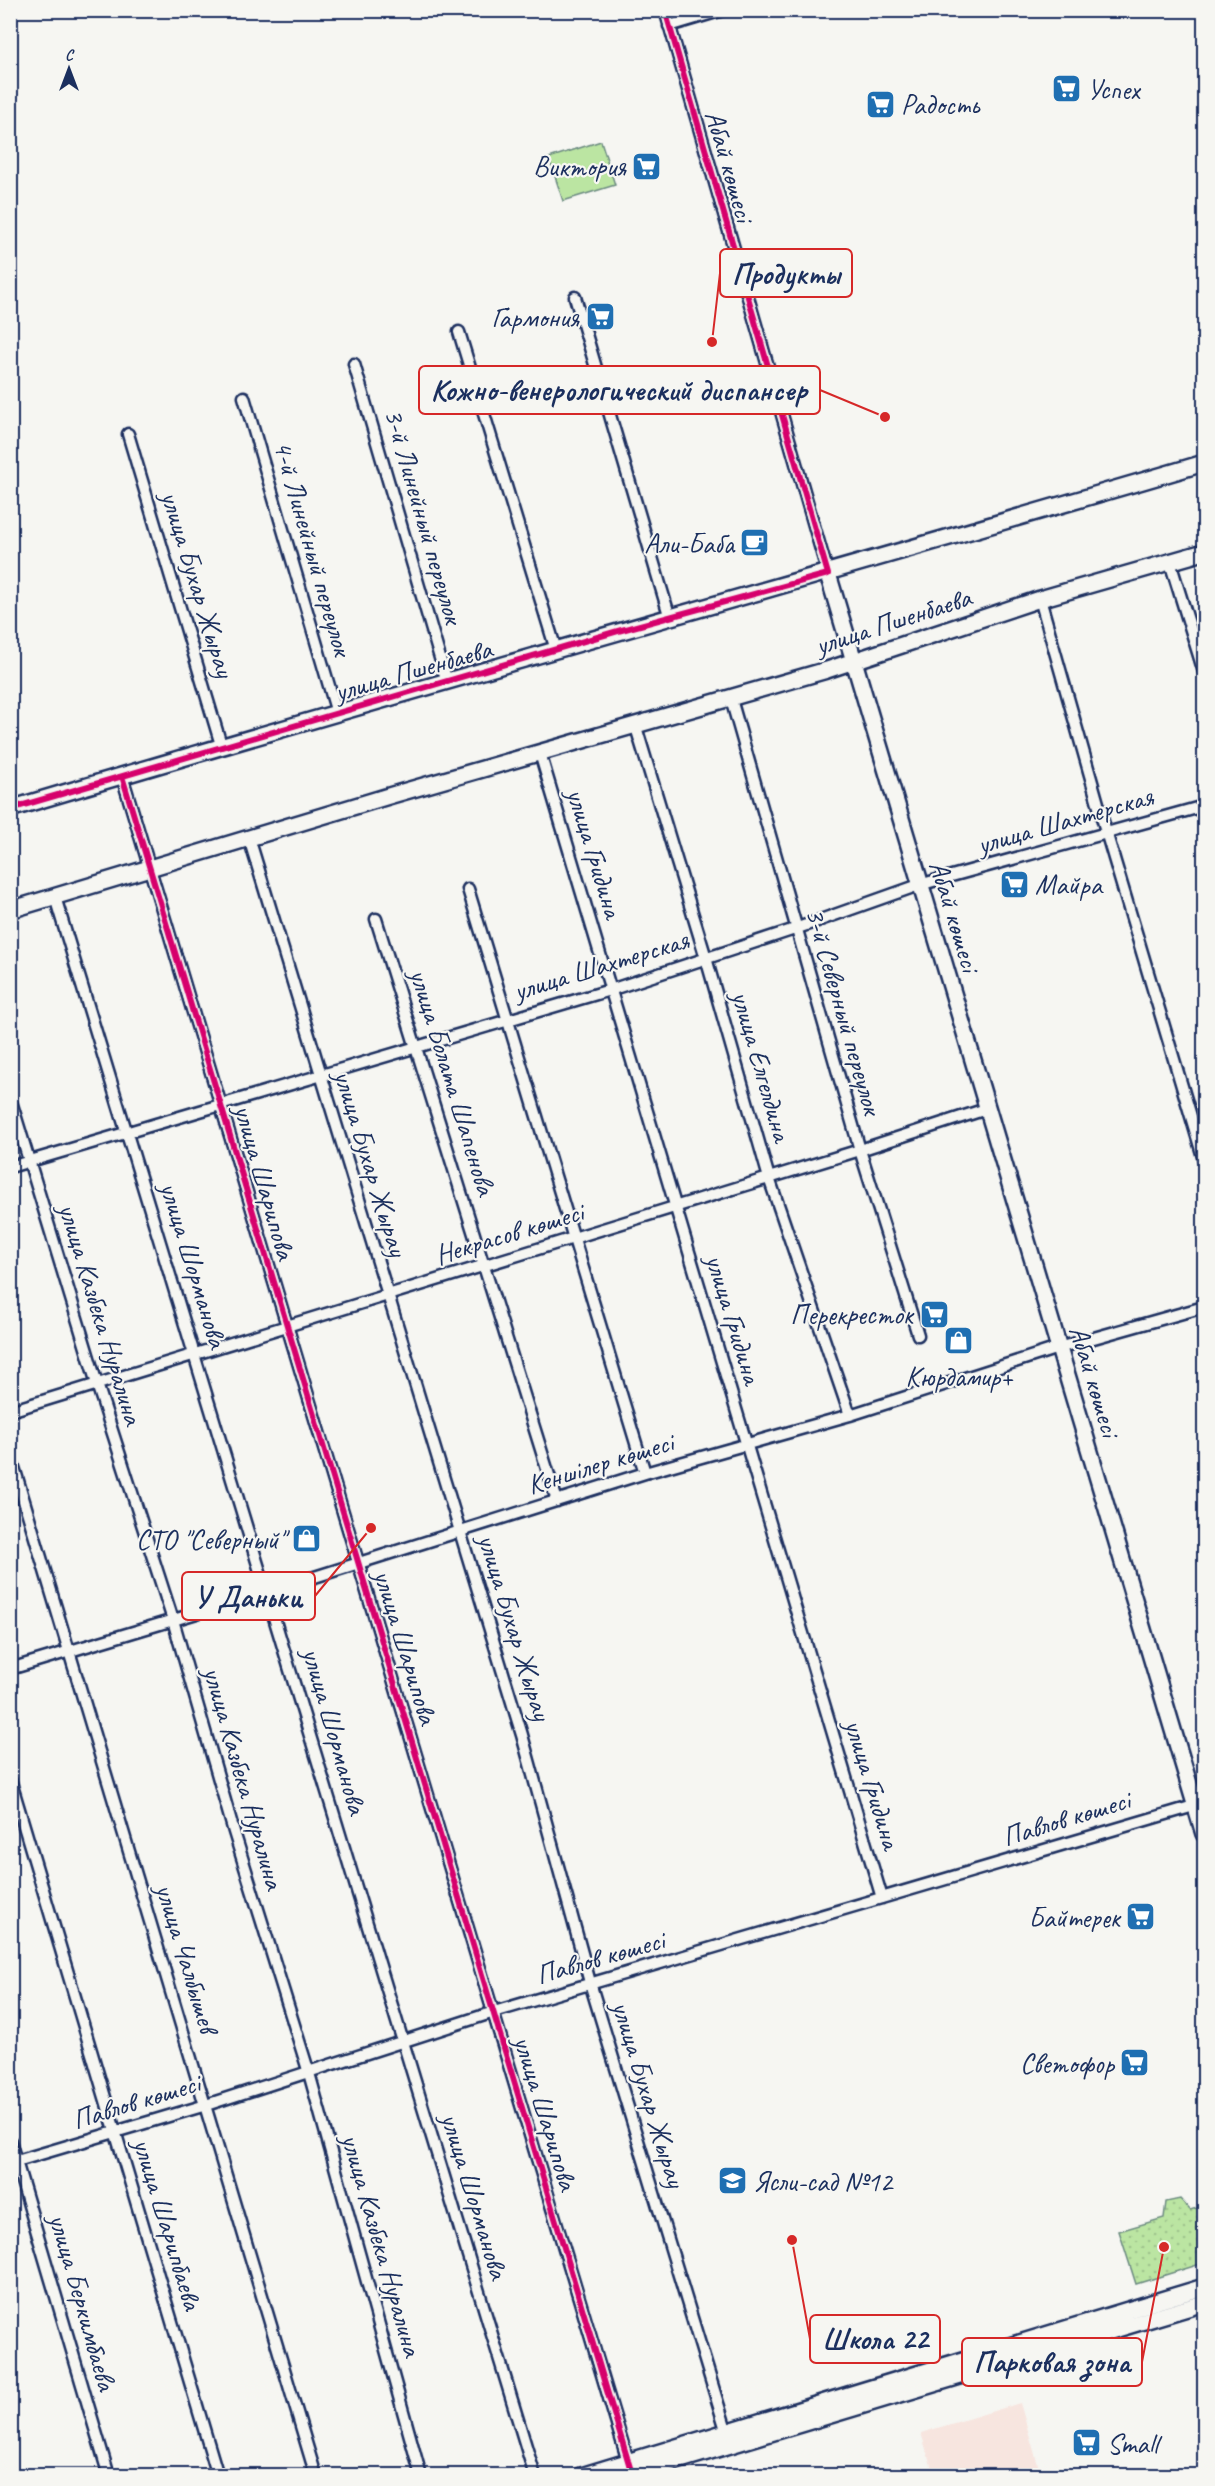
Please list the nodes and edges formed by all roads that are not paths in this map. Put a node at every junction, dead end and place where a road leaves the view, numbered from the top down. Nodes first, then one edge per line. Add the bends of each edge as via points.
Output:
1 (665, 10) edge
2 (723, 10) edge
3 (669, 26) junction
4 (575, 297) dead end
5 (459, 332) dead end
6 (354, 364) dead end
7 (244, 397) dead end
8 (128, 434) dead end
9 (1204, 463) edge
10 (1204, 552) edge
11 (1170, 562) junction
12 (828, 574) junction
13 (1040, 599) junction
14 (670, 618) junction
15 (556, 650) junction
16 (854, 662) junction
17 (1204, 672) edge
18 (447, 682) junction
19 (731, 699) junction
20 (337, 713) junction
21 (636, 727) junction
22 (222, 748) junction
23 (540, 753) junction
24 (122, 776) junction
25 (1204, 806) edge
26 (10, 809) edge
27 (1107, 835) junction
28 (249, 838) junction
29 (150, 868) junction
30 (919, 885) junction
31 (468, 889) dead end
32 (55, 897) junction
33 (10, 910) edge
34 (376, 918) dead end
35 (795, 929) junction
36 (706, 958) junction
37 (610, 990) junction
38 (508, 1018) junction
39 (418, 1047) junction
40 (319, 1075) junction
41 (10, 1098) edge
42 (220, 1105) junction
43 (986, 1109) junction
44 (128, 1132) junction
45 (860, 1150) junction
46 (1204, 1160) edge
47 (29, 1161) junction
48 (10, 1167) edge
49 (769, 1178) junction
50 (675, 1207) junction
51 (574, 1238) junction
52 (484, 1266) junction
53 (387, 1295) junction
54 (1204, 1307) edge
55 (286, 1326) junction
56 (918, 1335) dead end
57 (1058, 1348) junction
58 (196, 1354) junction
59 (97, 1384) junction
60 (10, 1411) edge
61 (850, 1415) junction
62 (747, 1445) junction
63 (10, 1454) edge
64 (645, 1473) junction
65 (557, 1501) junction
66 (460, 1531) junction
67 (358, 1563) junction
68 (270, 1591) junction
69 (173, 1620) junction
70 (69, 1651) junction
71 (10, 1669) edge
72 (10, 1779) edge
73 (1200, 1804) edge
74 (1204, 1834) edge
75 (882, 1898) junction
76 (591, 1986) junction
77 (494, 2012) junction
78 (403, 2042) junction
79 (309, 2073) junction
80 (206, 2105) junction
81 (115, 2131) junction
82 (10, 2141) edge
83 (14, 2162) edge
84 (1204, 2287) edge
85 (1204, 2303) edge
86 (727, 2433) junction
87 (629, 2470) edge
88 (109, 2475) edge
89 (218, 2475) edge
90 (316, 2475) edge
91 (421, 2475) edge
92 (535, 2475) edge
93 (581, 2475) edge

1 - 3 street, Абай көшесі
2 - 3 street
3 - 12 street, Абай көшесі
4 - 14 street
5 - 15 street
6 - 18 street, 3-й Линейный переулок
7 - 20 street, 4-й Линейный переулок
8 - 22 street, улица Бухар Жырау
9 - 12 main road, улица Пшенбаева
10 - 11 main road, улица Пшенбаева
11 - 13 main road, улица Пшенбаева
11 - 17 street
12 - 14 main road, улица Пшенбаева
12 - 16 main road, Абай көшесі
13 - 16 main road, улица Пшенбаева
13 - 27 street
14 - 15 main road, улица Пшенбаева
15 - 18 main road, улица Пшенбаева
16 - 19 main road, улица Пшенбаева
16 - 30 main road, Абай көшесі
18 - 20 main road, улица Пшенбаева
19 - 21 main road, улица Пшенбаева
19 - 35 street, 3-й Северный переулок
20 - 22 main road, улица Пшенбаева
21 - 23 main road, улица Пшенбаева
21 - 36 street, улица Елгелдина
22 - 24 main road, улица Пшенбаева
23 - 28 main road, улица Пшенбаева
23 - 37 street, улица Гридина
24 - 26 main road, улица Пшенбаева
24 - 29 street, улица Шарипова
25 - 27 street, улица Шахтерская
27 - 30 street, улица Шахтерская
27 - 46 street
28 - 29 main road, улица Пшенбаева
28 - 40 street, улица Бухар Жырау
29 - 32 main road, улица Пшенбаева
29 - 42 street, улица Шарипова
30 - 35 street, улица Шахтерская
30 - 43 main road, Абай көшесі
31 - 38 street
32 - 33 main road, улица Пшенбаева
32 - 44 street, улица Шорманова
34 - 39 street, улица Болата Шапенова
35 - 36 street, улица Шахтерская
35 - 45 street, 3-й Северный переулок
36 - 37 street, улица Шахтерская
36 - 49 street, улица Елгелдина
37 - 38 street, улица Шахтерская
37 - 50 street, улица Гридина
38 - 39 street, улица Шахтерская
38 - 51 street
39 - 40 street, улица Шахтерская
39 - 52 street, улица Болата Шапенова
40 - 42 street, улица Шахтерская
40 - 53 street, улица Бухар Жырау
41 - 47 street, улица Казбека Нуралина
42 - 44 street, улица Шахтерская
42 - 55 street, улица Шарипова
43 - 45 street, Некрасов көшесі
43 - 57 main road, Абай көшесі
44 - 47 street, улица Шахтерская
44 - 58 street, улица Шорманова
45 - 49 street, Некрасов көшесі
45 - 56 street, 3-й Северный переулок
47 - 48 street, улица Шахтерская
47 - 59 street, улица Казбека Нуралина
49 - 50 street, Некрасов көшесі
49 - 61 street, улица Елгелдина
50 - 51 street, Некрасов көшесі
50 - 62 street, улица Гридина
51 - 52 street, Некрасов көшесі
51 - 64 street
52 - 53 street, Некрасов көшесі
52 - 65 street, улица Болата Шапенова
53 - 55 street, Некрасов көшесі
53 - 66 street, улица Бухар Жырау
54 - 57 street, Кеншілер көшесі
55 - 58 street, Некрасов көшесі
55 - 67 street, улица Шарипова
57 - 61 street, Кеншілер көшесі
57 - 73 main road, Абай көшесі
58 - 59 street, Некрасов көшесі
58 - 68 street, улица Шорманова
59 - 60 street, Некрасов көшесі
59 - 69 street, улица Казбека Нуралина
61 - 62 street, Кеншілер көшесі
62 - 64 street, Кеншілер көшесі
62 - 75 street, улица Гридина
63 - 70 street, улица Чалбышев
64 - 65 street, Кеншілер көшесі
65 - 66 street, Кеншілер көшесі
66 - 67 street, Кеншілер көшесі
66 - 76 street, улица Бухар Жырау via 526,1747
67 - 68 street, Кеншілер көшесі
67 - 77 street, улица Шарипова
68 - 69 street, Кеншілер көшесі
68 - 78 street, улица Шорманова
69 - 70 street, Кеншілер көшесі
69 - 79 street, улица Казбека Нуралина
70 - 71 street, Кеншілер көшесі
70 - 80 street, улица Чалбышев
72 - 81 street, улица Шарипбаева
73 - 74 main road, Абай көшесі
73 - 75 street, Павлов көшесі
75 - 76 street, Павлов көшесі
76 - 77 street, Павлов көшесі
76 - 86 street, улица Бухар Жырау
77 - 78 street, Павлов көшесі
77 - 87 street, улица Шарипова
78 - 79 street, Павлов көшесі
78 - 92 street, улица Шорманова
79 - 80 street, Павлов көшесі
79 - 91 street, улица Казбека Нуралина
80 - 81 street, Павлов көшесі
80 - 90 street, улица Чалбышев
81 - 83 street, Павлов көшесі
81 - 89 street, улица Шарипбаева
82 - 83 street, улица Беркимбаева
83 - 88 street, улица Беркимбаева
84 - 86 main road
85 - 87 main road
86 - 87 main road
87 - 93 main road

